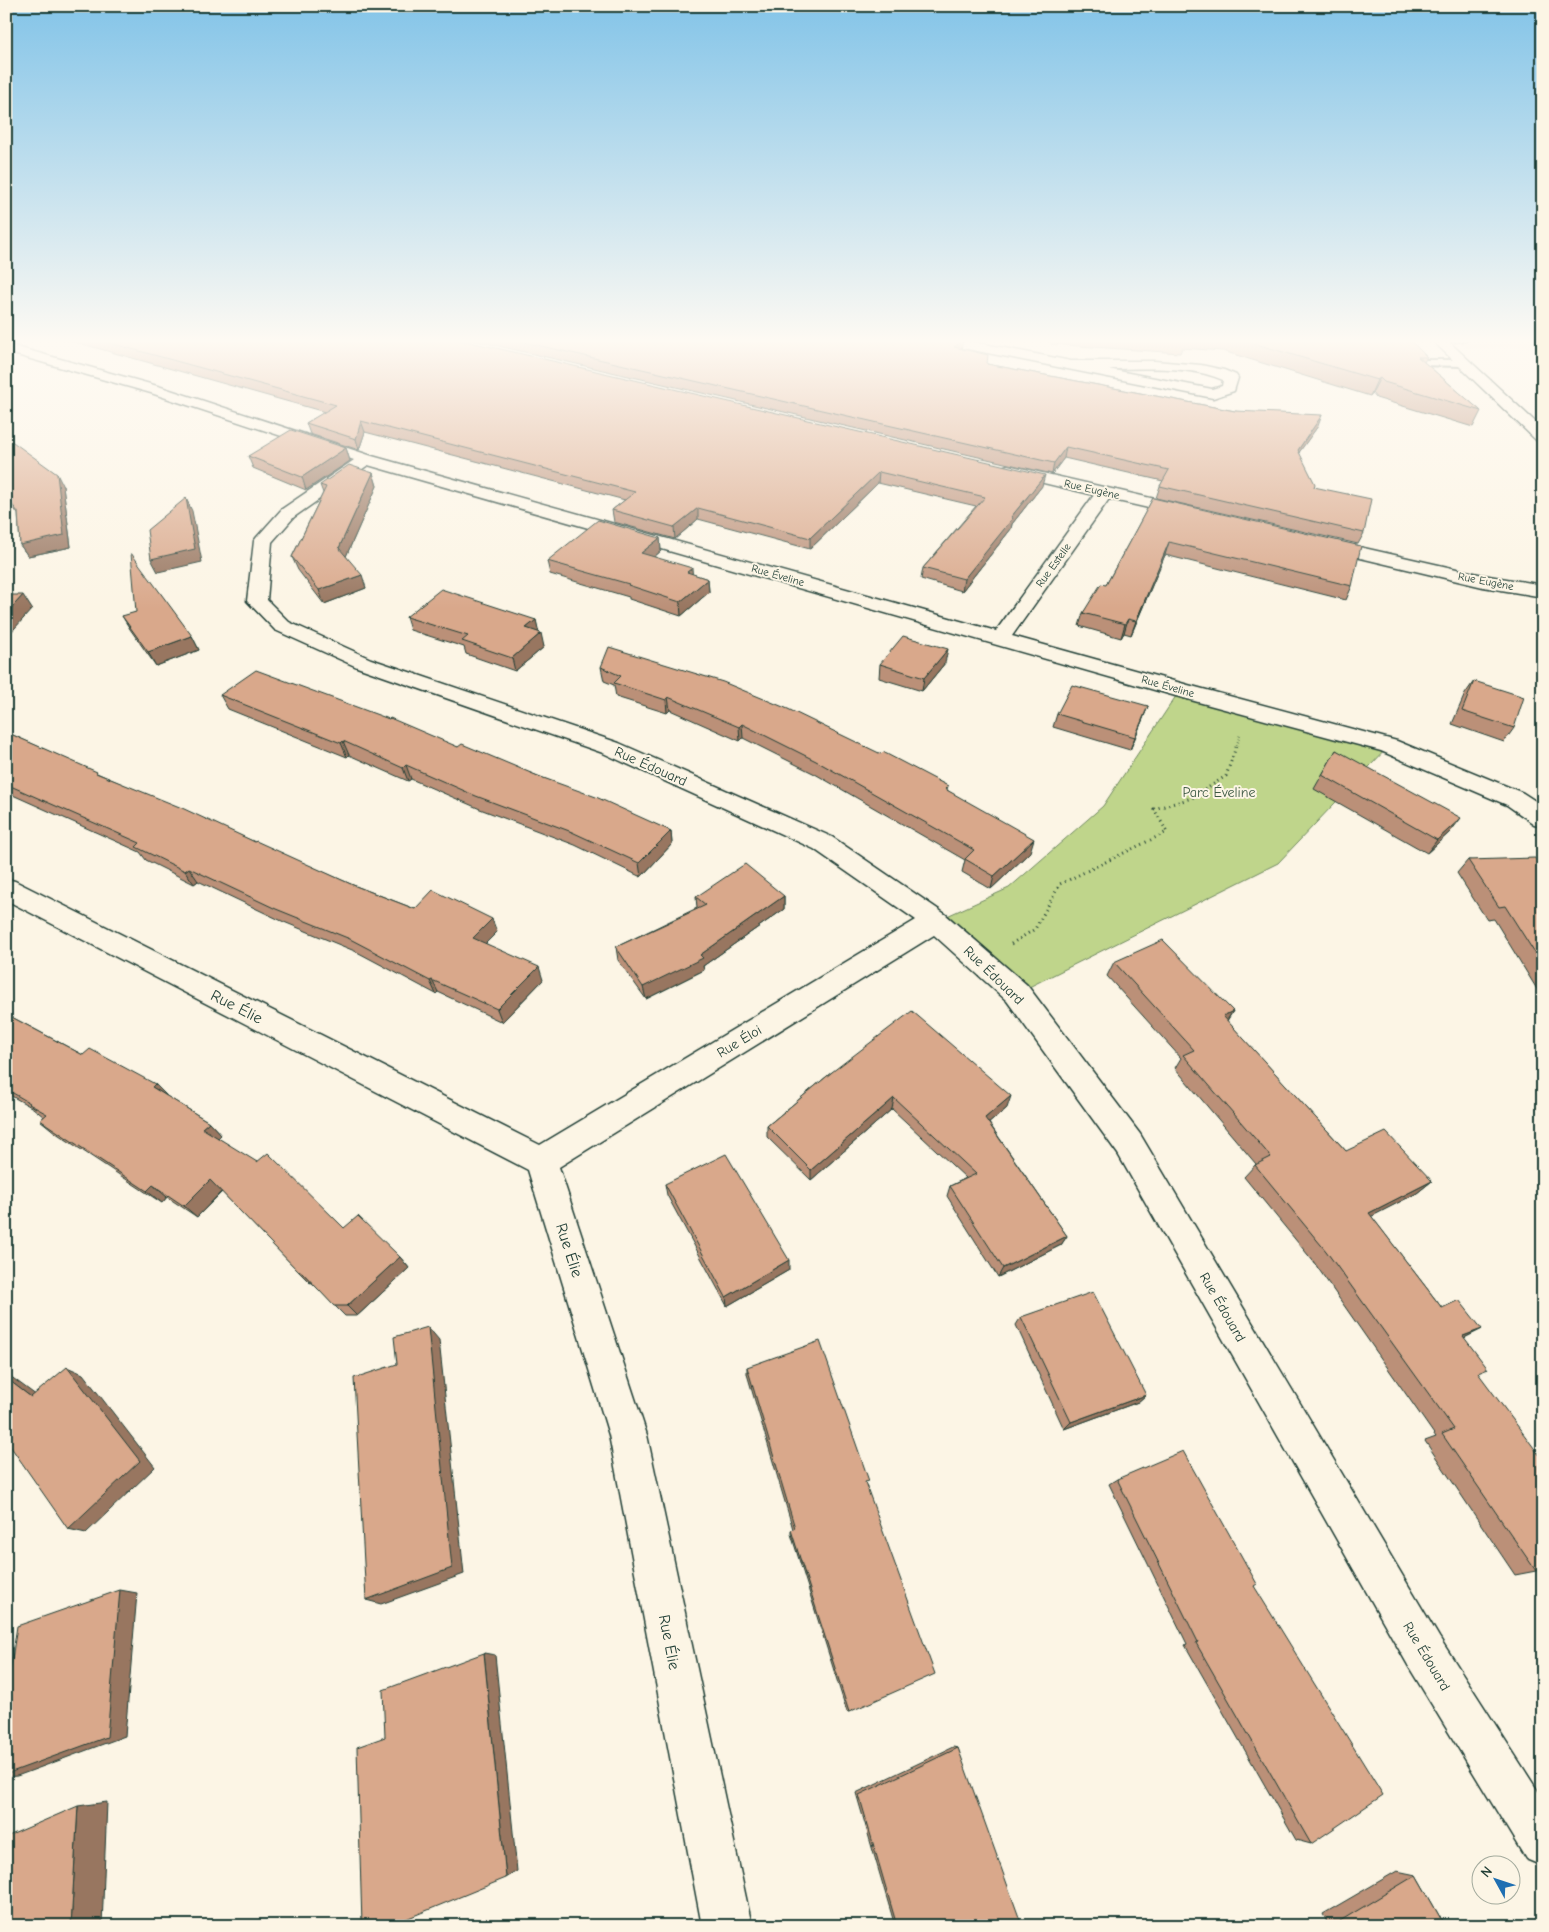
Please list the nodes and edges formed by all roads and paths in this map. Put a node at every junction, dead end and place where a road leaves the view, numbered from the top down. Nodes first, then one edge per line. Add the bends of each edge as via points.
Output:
1 (272, 428) edge
2 (1533, 428) edge
3 (1543, 438) edge
4 (366, 459) junction
5 (990, 466) edge
6 (1105, 492) junction
7 (1202, 515) edge
8 (1308, 540) edge
9 (1543, 591) edge
10 (1000, 638) junction
11 (1248, 708) junction
12 (1543, 818) edge
13 (6, 888) edge
14 (936, 921) junction
15 (983, 962) junction
16 (541, 1160) junction
17 (1543, 1842) edge
18 (727, 1926) edge

1 - 4 street, Rue Éveline
2 - 3 street
4 - 10 street, Rue Éveline
4 - 14 street, Rue Édouard via 288,513 263,541 257,600 282,626 364,663 611,748 823,843
5 - 6 street, Rue Eugène
6 - 7 street, Rue Eugène
6 - 10 street, Rue Estelle
8 - 9 street, Rue Eugène via 1482,581
10 - 11 street, Rue Éveline
11 - 12 street, Rue Éveline via 1389,746 1515,799
11 - 15 path via 1226,776 1192,798 1154,809 1167,832 1060,884 1035,929
13 - 16 street, Rue Élie
14 - 15 street, Rue Édouard
14 - 16 street, Rue Éloi
15 - 17 street, Rue Édouard via 1018,993 1129,1144 1424,1652
16 - 18 street, Rue Élie via 628,1435

